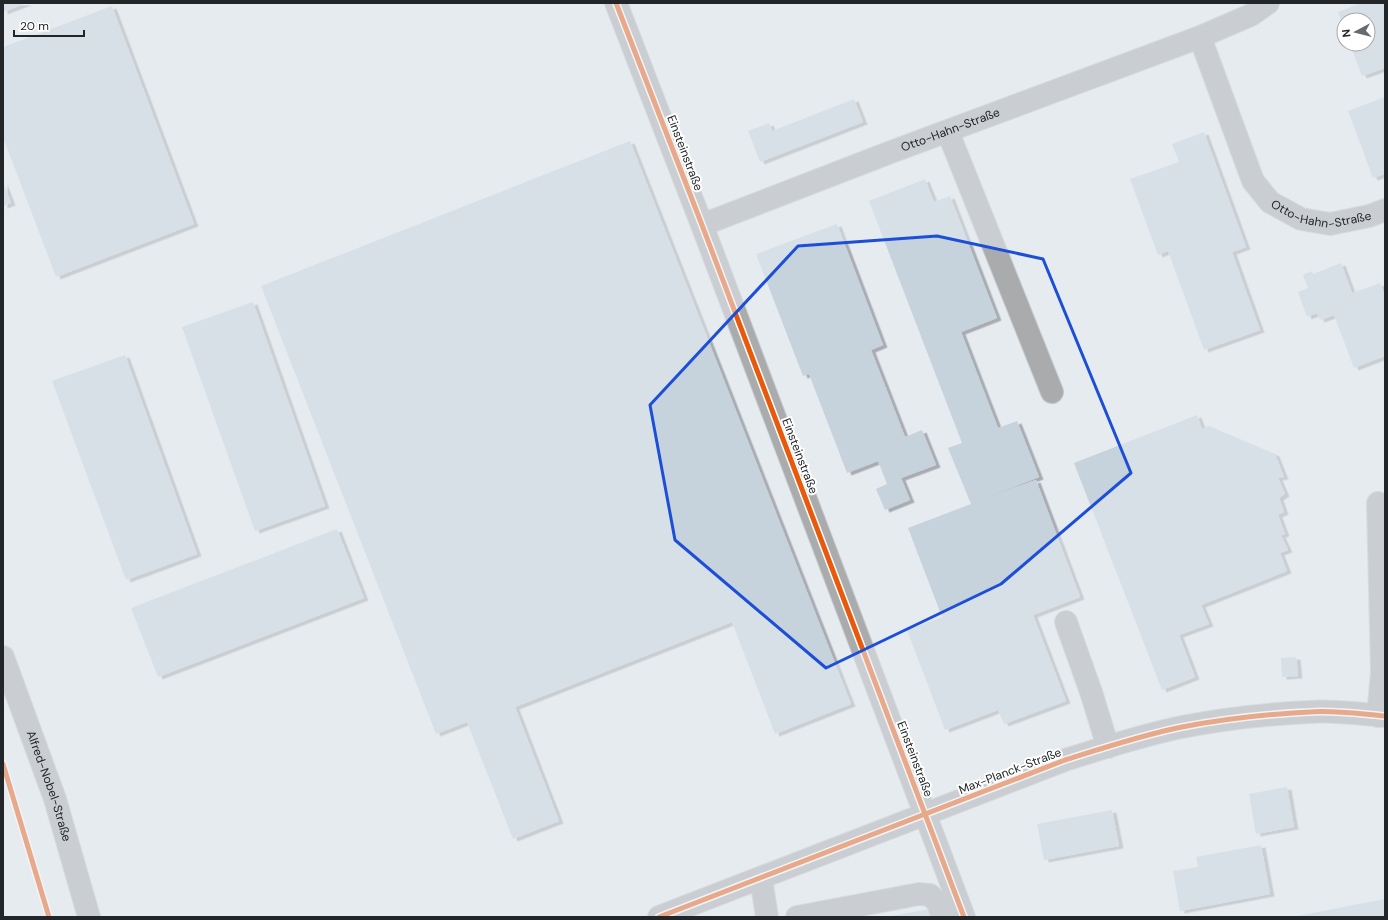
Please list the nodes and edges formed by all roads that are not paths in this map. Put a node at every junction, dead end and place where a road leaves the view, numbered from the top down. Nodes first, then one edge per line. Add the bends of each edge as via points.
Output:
1 (616, 3) edge
2 (1268, 3) edge
3 (1200, 37) junction
4 (948, 132) junction
5 (1385, 210) edge
6 (702, 225) junction
7 (1052, 392) dead end
8 (1378, 503) dead end
9 (1066, 622) dead end
10 (3, 657) edge
11 (1382, 716) edge
12 (1108, 746) junction
13 (925, 815) junction
14 (761, 878) junction
15 (89, 917) edge
16 (659, 917) edge
17 (766, 917) edge
18 (797, 917) edge
19 (942, 917) edge
20 (964, 917) edge

1 - 6 street, Einsteinstraße
2 - 3 street, Otto-Hahn-Straße via 1251,15
3 - 4 street, Otto-Hahn-Straße
3 - 5 street, Otto-Hahn-Straße via 1253,181 1270,202 1301,219 1330,224
4 - 6 street, Otto-Hahn-Straße
4 - 7 street
6 - 13 street, Einsteinstraße
8 - 11 street
9 - 12 street
10 - 15 street, Alfred-Nobel-Straße via 55,799
11 - 12 street, Max-Planck-Straße via 1310,711 1251,717 1182,727
12 - 13 street, Max-Planck-Straße via 1065,760
13 - 14 street, Max-Planck-Straße
13 - 20 street, Einsteinstraße
14 - 16 street, Max-Planck-Straße
14 - 17 street
18 - 19 street via 919,894 930,895 938,903

